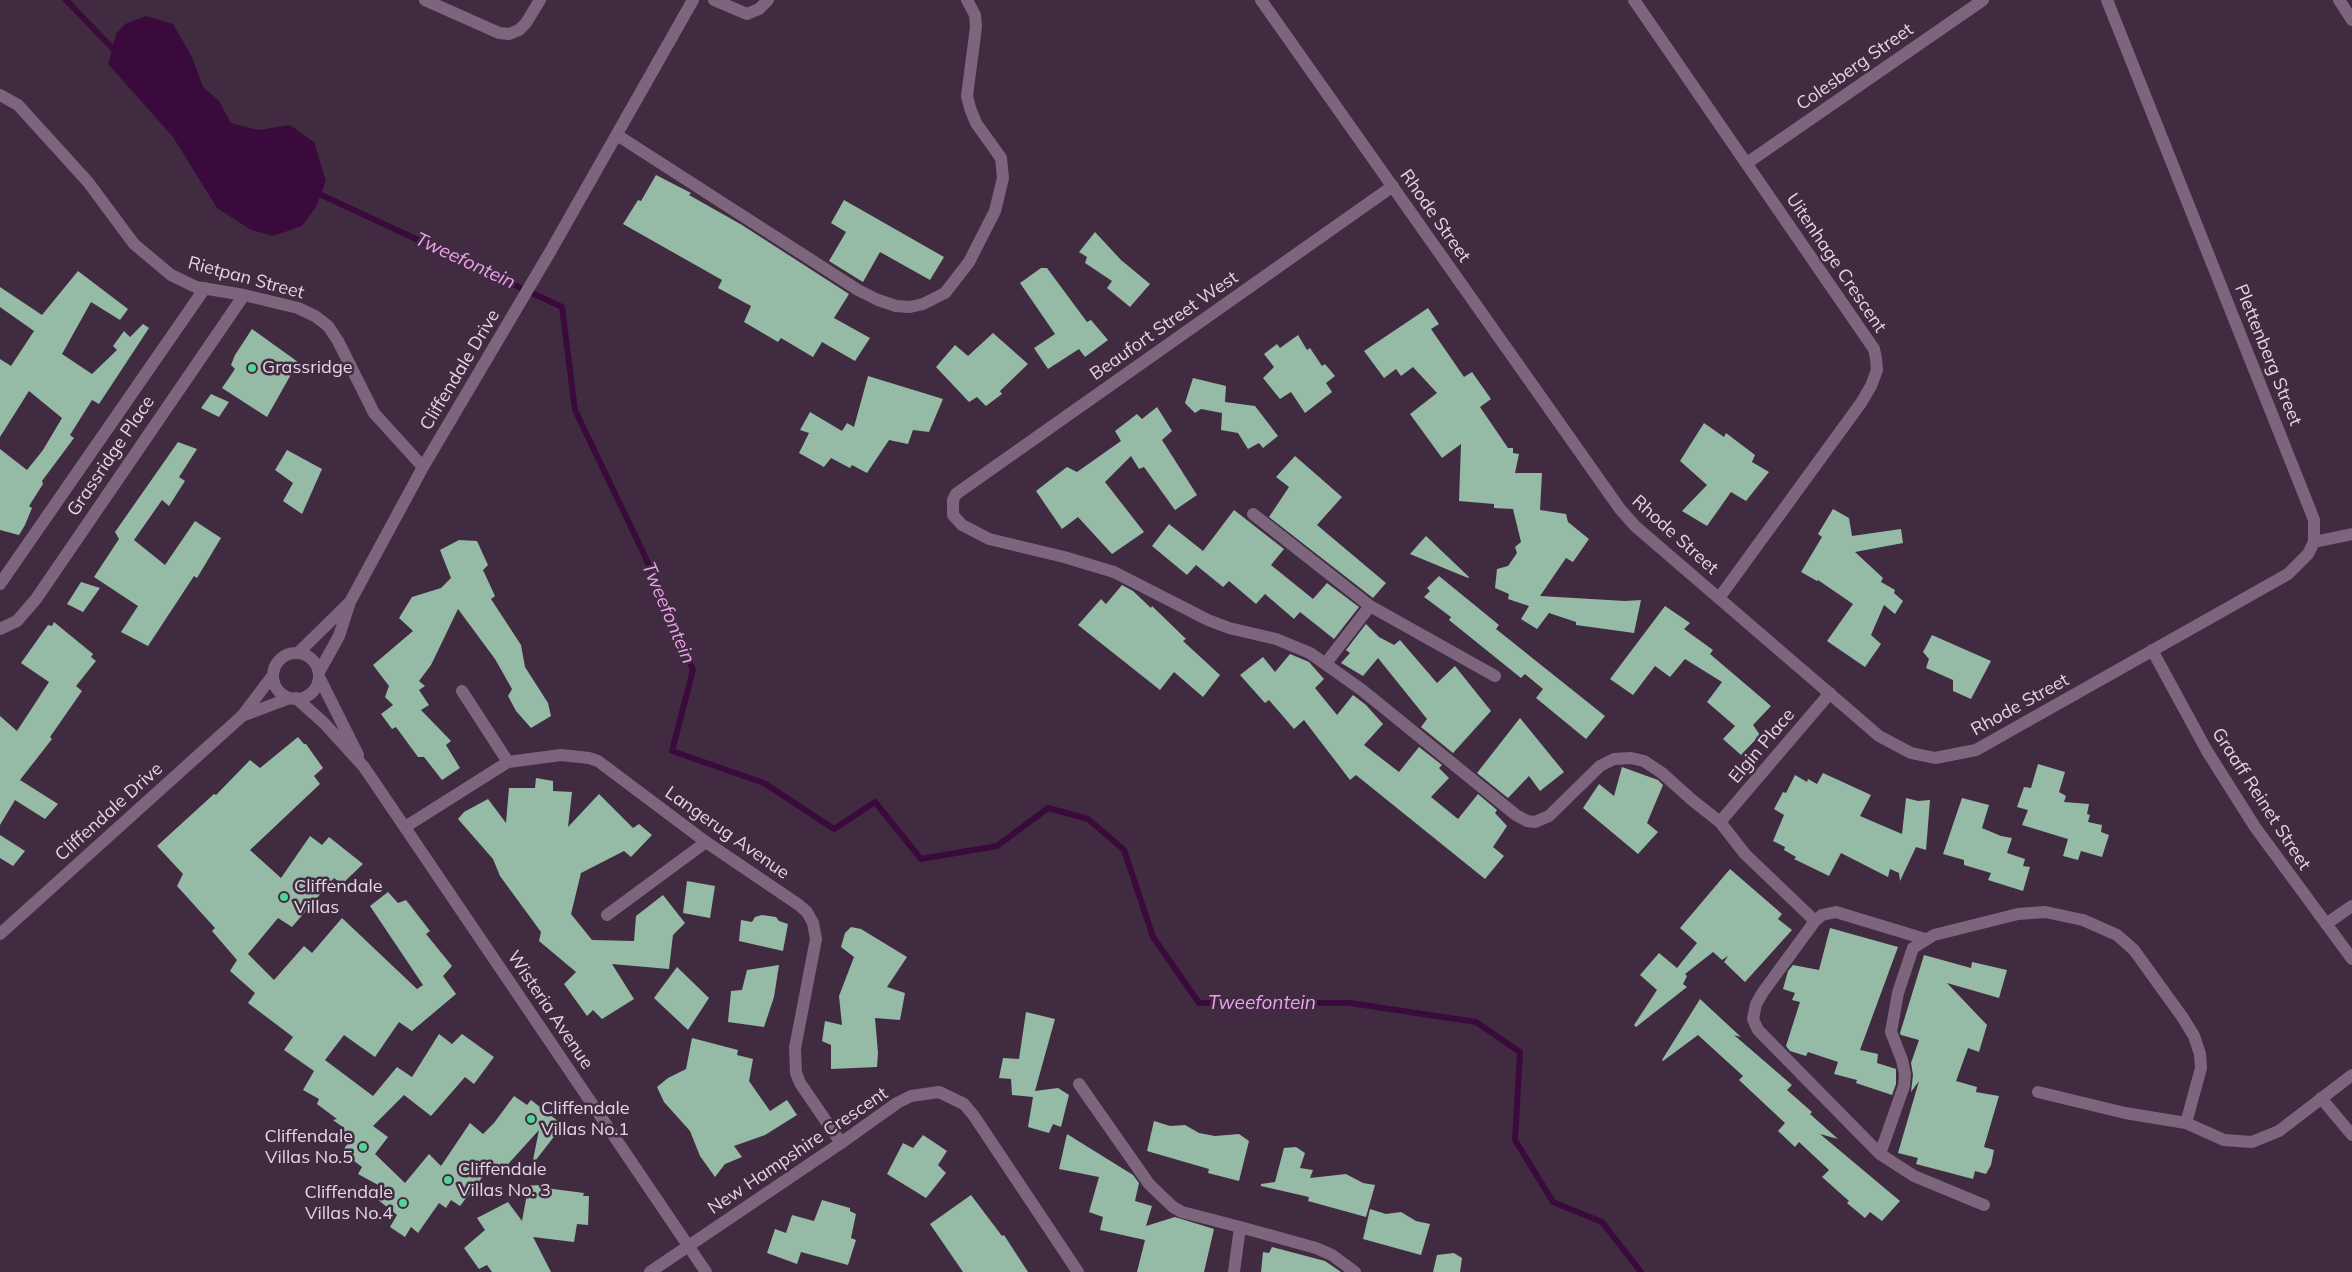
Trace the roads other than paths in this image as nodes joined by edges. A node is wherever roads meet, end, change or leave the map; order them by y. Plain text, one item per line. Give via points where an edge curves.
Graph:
1 (425, 0) edge
2 (540, 0) edge
3 (693, 0) edge
4 (714, 0) edge
5 (768, 0) edge
6 (967, 0) edge
7 (1260, 0) edge
8 (1634, 0) edge
9 (1983, 0) edge
10 (2107, 0) edge
11 (2339, 0) edge
12 (2352, 20) edge
13 (0, 95) edge
14 (617, 135) junction
15 (1747, 163) junction
16 (1393, 186) junction
17 (205, 288) junction
18 (244, 295) junction
19 (423, 467) junction
20 (1254, 514) dead end
21 (2352, 534) edge
22 (2314, 542) junction
23 (0, 584) edge
24 (1719, 598) junction
25 (350, 602) junction
26 (1370, 606) junction
27 (0, 629) edge
28 (2152, 650) junction
29 (298, 653) junction
30 (1326, 663) junction
31 (319, 674) junction
32 (273, 676) junction
33 (1495, 676) dead end
34 (462, 690) dead end
35 (1830, 693) junction
36 (293, 698) junction
37 (242, 716) junction
38 (508, 762) junction
39 (364, 767) junction
40 (1720, 822) junction
41 (405, 827) junction
42 (706, 842) junction
43 (2352, 906) edge
44 (607, 914) dead end
45 (1815, 921) junction
46 (2326, 924) junction
47 (0, 934) edge
48 (1925, 939) junction
49 (2352, 959) edge
50 (2352, 1075) edge
51 (1079, 1084) dead end
52 (2038, 1092) dead end
53 (2321, 1098) junction
54 (2186, 1123) junction
55 (2352, 1135) edge
56 (841, 1143) junction
57 (1880, 1154) junction
58 (1984, 1205) dead end
59 (1240, 1227) junction
60 (688, 1246) junction
61 (650, 1272) edge
62 (706, 1272) edge
63 (1078, 1272) edge
64 (1234, 1272) edge
65 (1355, 1272) edge

1 - 2 street via 499,33 509,34 526,23
3 - 14 street, Cliffendale Drive
4 - 5 street via 747,14
6 - 14 street via 975,15 976,27 967,96 976,122 1001,158 1004,178 994,211 969,262 945,293 924,304 896,306 858,290
7 - 16 street, Rhode Street
8 - 15 street, Uitenhage Crescent
9 - 15 street, Colesberg Street
10 - 22 street, Plettenberg Street via 2306,497 2314,520
11 - 12 street
13 - 17 street, Rietpan Street via 18,105 66,157 134,244 171,275
14 - 19 street, Cliffendale Drive
15 - 24 street, Uitenhage Crescent via 1874,349 1877,370 1861,403
16 - 24 street, Rhode Street via 1620,509 1635,526
16 - 30 street, Beaufort Street West via 956,494 953,500 953,515 962,525 989,539 1114,572 1195,614 1229,628 1295,645
17 - 18 street, Rietpan Street
17 - 23 street, Grassridge Place
18 - 19 street, Rietpan Street via 298,308 328,326 374,413
18 - 27 street, Grassridge Place via 36,599 17,621
19 - 25 street, Cliffendale Drive
20 - 26 street
21 - 22 street
22 - 28 street via 2308,554 2288,574
24 - 35 street, Rhode Street
25 - 29 street, Cliffendale Drive
25 - 31 street, Cliffendale Drive via 339,636
26 - 30 street
26 - 33 street
28 - 35 street, Rhode Street via 1976,750 1951,756 1923,756 1892,744
28 - 46 street, Graaff Reinet Street via 2230,788
29 - 31 street via 311,659
29 - 32 street via 278,662
30 - 40 street via 1527,822 1550,816 1600,766 1614,759 1631,758 1644,761 1662,772
31 - 36 street via 312,692
31 - 39 street, Wisteria Avenue
32 - 36 street via 278,690
32 - 37 street, Cliffendale Drive
34 - 38 street
35 - 40 street, Elgin Place
36 - 37 street, Cliffendale Drive
36 - 39 street, Wisteria Avenue via 324,723
37 - 47 street, Cliffendale Drive
38 - 41 street, Langerug Avenue
38 - 42 street, Langerug Avenue via 561,755 598,761
39 - 41 street, Wisteria Avenue
40 - 45 street via 1745,854
41 - 60 street, Wisteria Avenue
42 - 44 street
42 - 56 street, Langerug Avenue via 798,904 813,923 815,947 795,1048 796,1073
43 - 46 street
45 - 48 street via 1822,915 1836,912
45 - 57 street via 1756,1004 1753,1019 1755,1025
46 - 49 street, Graaff Reinet Street
48 - 54 street via 1973,924 2045,912 2084,920 2117,935 2134,950 2194,1036 2201,1068
48 - 57 street via 1913,948 1908,958 1893,1014 1891,1032 1902,1060 1904,1086
50 - 53 street
51 - 59 street via 1149,1184 1173,1207
52 - 54 street via 2125,1113
53 - 54 street via 2279,1131 2252,1142 2224,1140
53 - 55 street
56 - 60 street, New Hampshire Crescent
56 - 63 street, New Hampshire Crescent via 911,1096 938,1092 952,1097 964,1104 974,1116
57 - 58 street via 1935,1187
59 - 64 street
59 - 65 street via 1316,1248
60 - 61 street, New Hampshire Crescent
60 - 62 street, Wisteria Avenue

